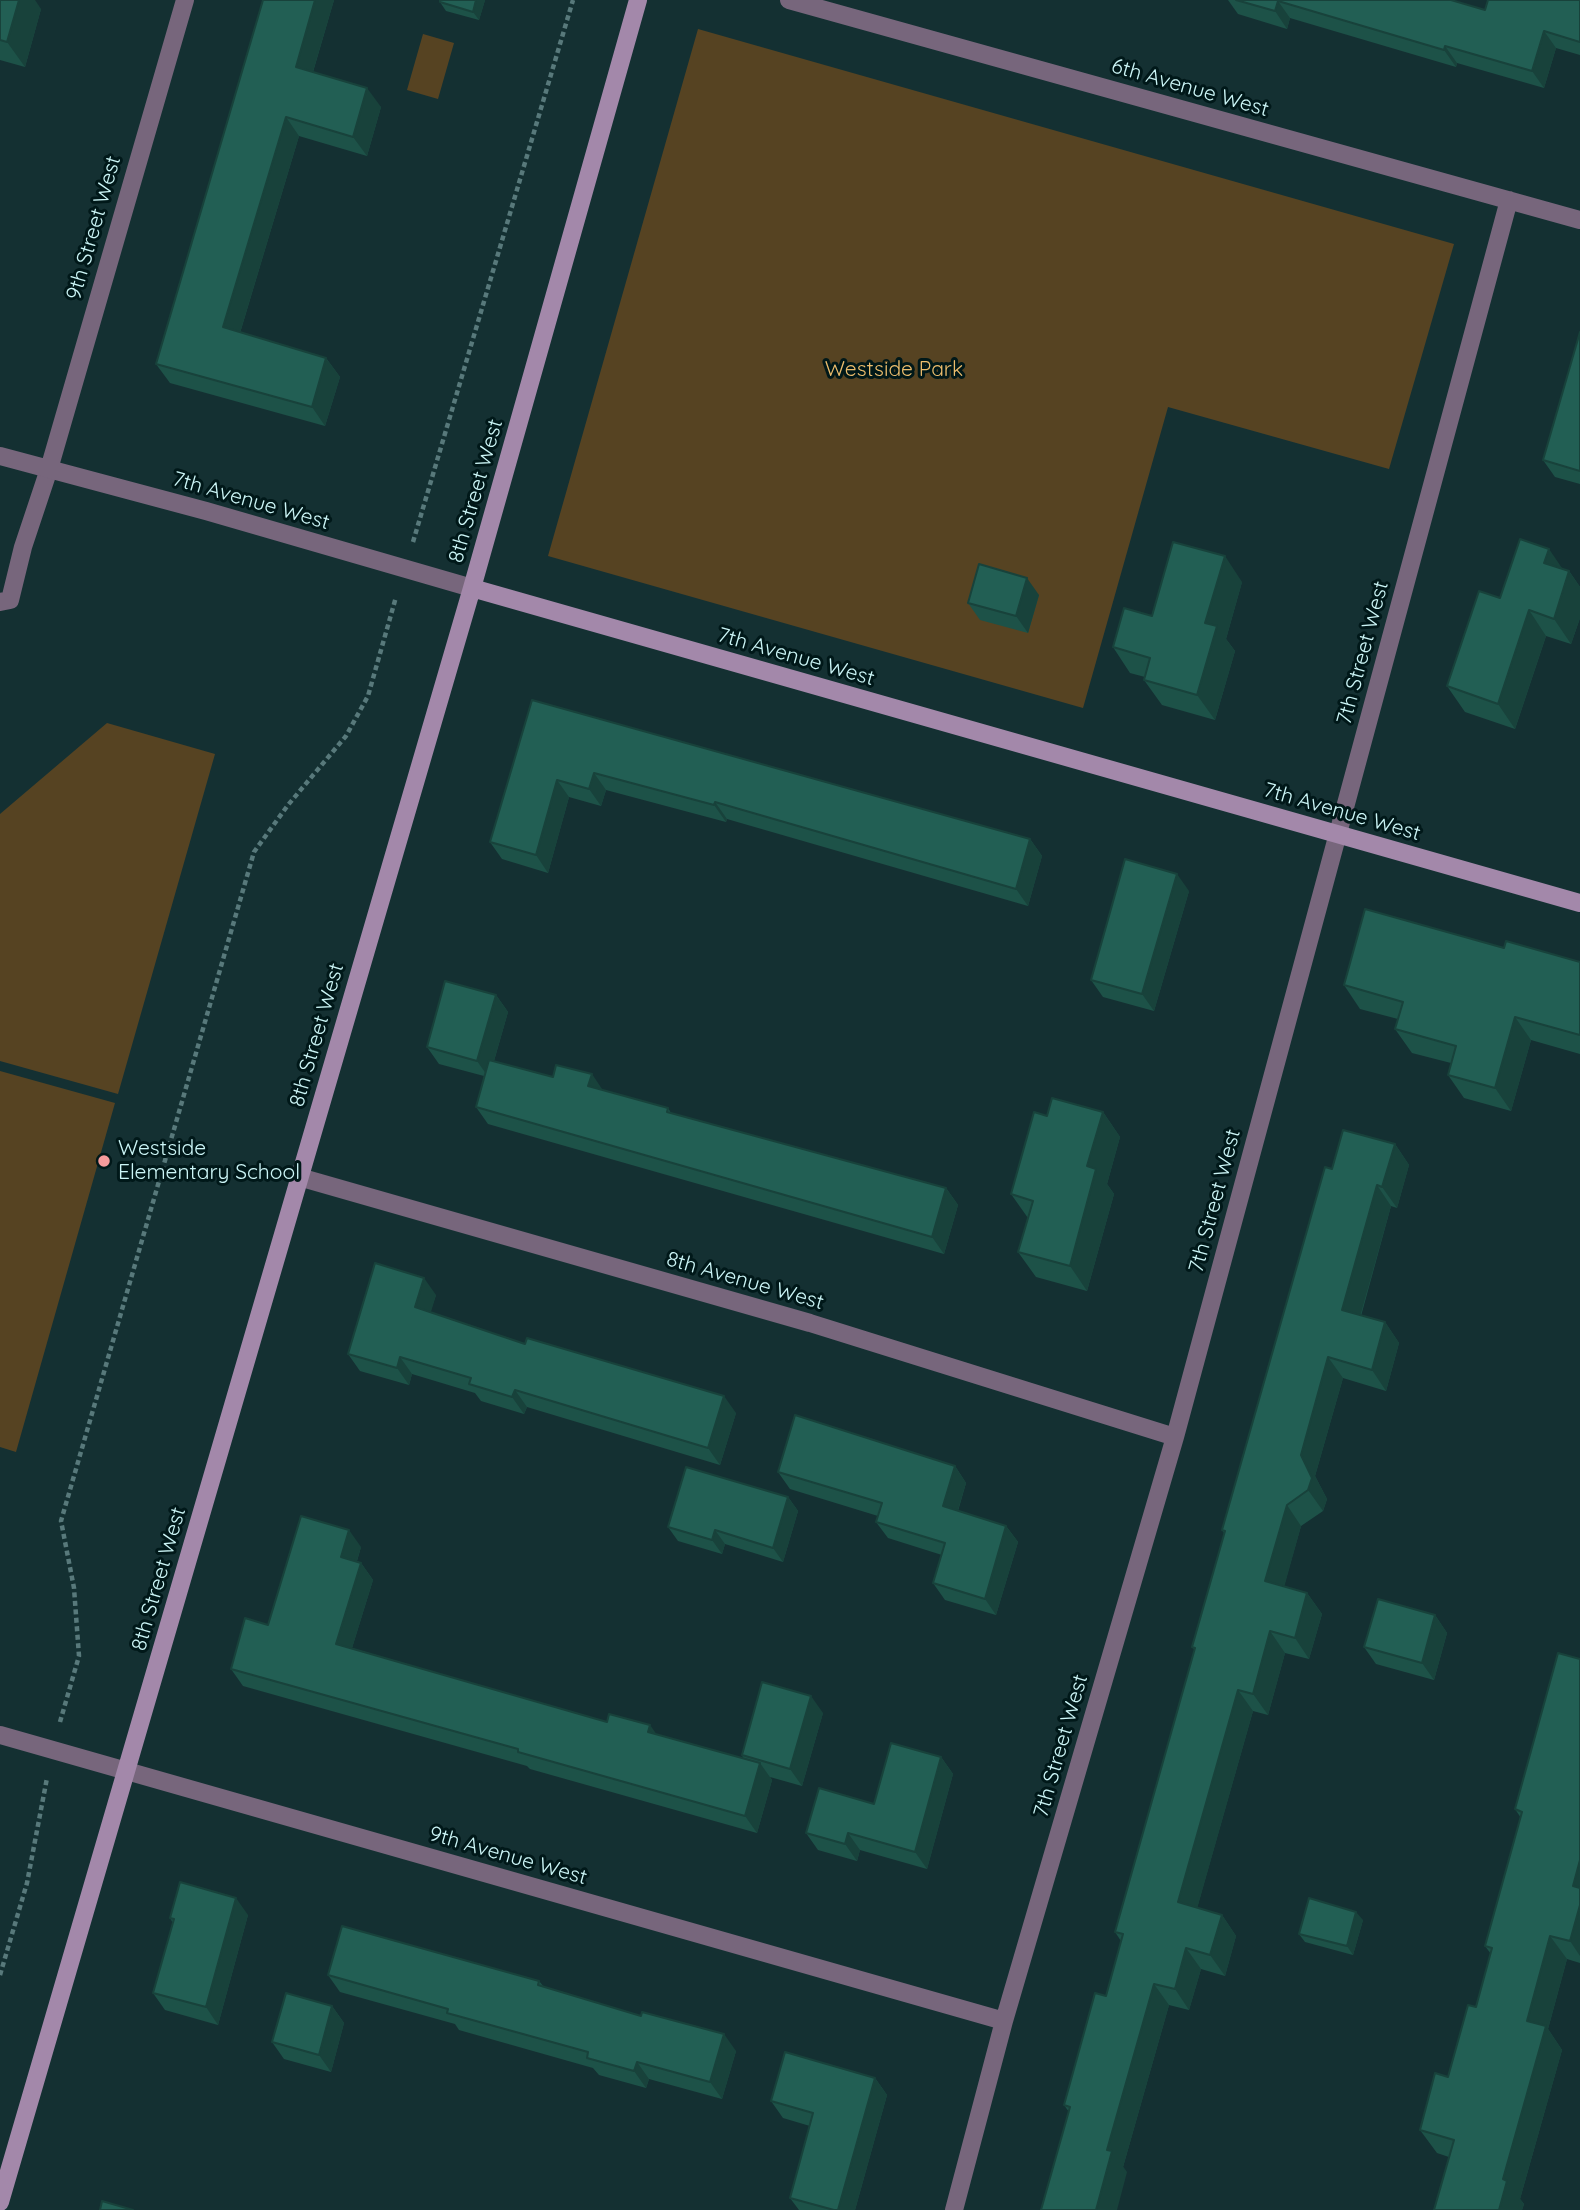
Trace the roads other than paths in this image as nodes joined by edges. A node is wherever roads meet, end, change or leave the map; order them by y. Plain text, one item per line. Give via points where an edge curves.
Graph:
1 (185, 0) edge
2 (638, 0) edge
3 (789, 0) edge
4 (1509, 200) junction
5 (1580, 220) edge
6 (0, 456) edge
7 (49, 469) junction
8 (472, 588) junction
9 (5, 601) edge
10 (0, 621) edge
11 (1338, 835) junction
12 (1580, 903) edge
13 (299, 1177) junction
14 (1175, 1437) junction
15 (0, 1735) edge
16 (127, 1771) junction
17 (1004, 2021) junction
18 (0, 2202) edge
19 (954, 2210) edge

1 - 7 street, 9th Street West
2 - 8 street, 8th Street West
3 - 4 street, 6th Avenue West
4 - 5 street, 6th Avenue West
4 - 11 street, 7th Street West
6 - 7 street, 7th Avenue West
7 - 8 street, 7th Avenue West
7 - 9 street, 9th Street West
8 - 11 street, 7th Avenue West
8 - 13 street, 8th Street West
9 - 10 street, 9th Street West
11 - 12 street, 7th Avenue West
11 - 14 street, 7th Street West
13 - 14 street, 8th Avenue West via 810,1323
13 - 16 street, 8th Street West
14 - 17 street, 7th Street West
15 - 16 street, 9th Avenue West
16 - 17 street, 9th Avenue West
16 - 18 street, 8th Street West
17 - 19 street, 7th Street West

